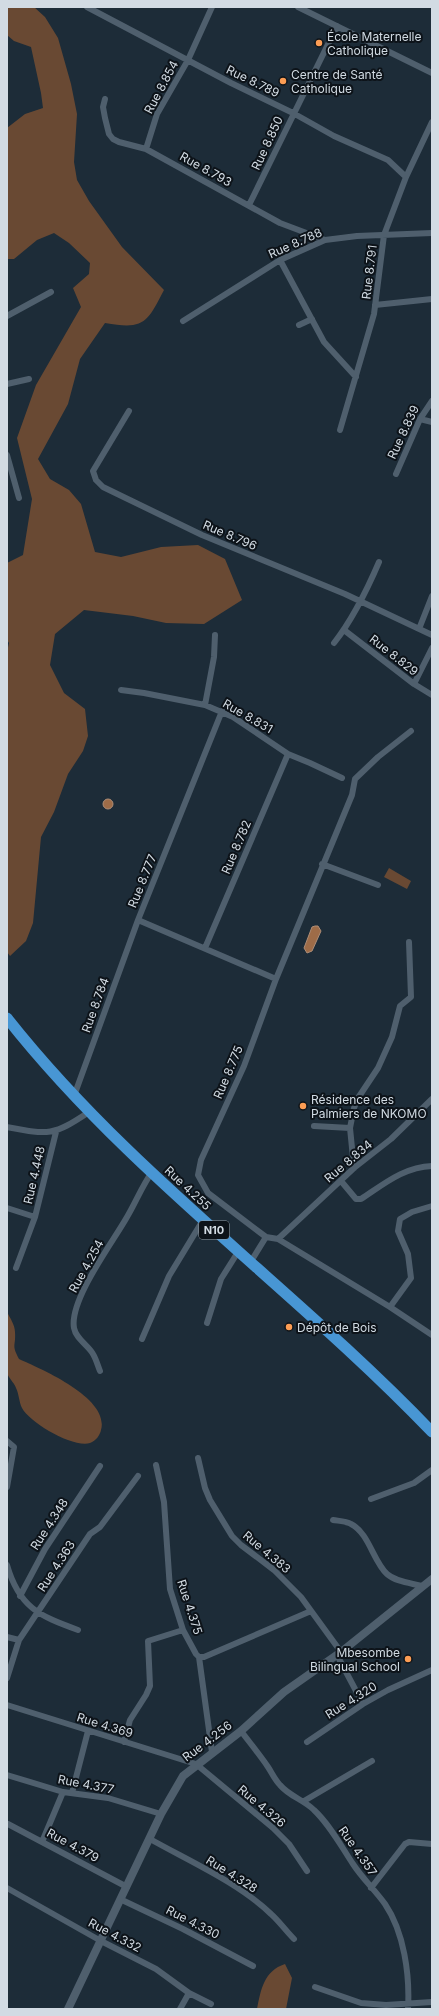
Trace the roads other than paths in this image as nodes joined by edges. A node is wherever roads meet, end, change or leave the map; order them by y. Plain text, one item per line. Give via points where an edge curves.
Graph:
1 (87, 7) edge
2 (212, 7) edge
3 (298, 7) edge
4 (312, 7) edge
5 (314, 15) junction
6 (337, 26) junction
7 (188, 60) junction
8 (432, 73) edge
9 (105, 99) dead end
10 (293, 112) junction
11 (432, 122) edge
12 (146, 149) junction
13 (406, 177) junction
14 (249, 205) junction
15 (432, 233) edge
16 (384, 236) junction
17 (325, 240) junction
18 (280, 260) junction
19 (51, 292) dead end
20 (432, 299) edge
21 (375, 305) junction
22 (7, 316) edge
23 (312, 319) junction
24 (183, 321) dead end
25 (299, 325) dead end
26 (356, 377) junction
27 (29, 379) dead end
28 (7, 384) edge
29 (432, 401) edge
30 (129, 411) dead end
31 (420, 419) junction
32 (432, 422) edge
33 (340, 430) dead end
34 (7, 455) edge
35 (396, 474) dead end
36 (20, 498) dead end
37 (379, 562) dead end
38 (432, 596) edge
39 (360, 601) junction
40 (419, 629) junction
41 (344, 630) junction
42 (215, 635) dead end
43 (432, 635) edge
44 (334, 642) dead end
45 (432, 648) edge
46 (414, 684) junction
47 (121, 690) dead end
48 (432, 695) edge
49 (205, 705) junction
50 (222, 711) junction
51 (411, 731) dead end
52 (288, 754) junction
53 (342, 778) dead end
54 (322, 864) junction
55 (378, 885) dead end
56 (138, 920) junction
57 (409, 942) dead end
58 (205, 948) junction
59 (276, 979) junction
60 (7, 1018) edge
61 (74, 1096) junction
62 (432, 1099) edge
63 (89, 1112) junction
64 (314, 1126) dead end
65 (7, 1127) edge
66 (350, 1128) junction
67 (56, 1132) junction
68 (432, 1166) edge
69 (354, 1168) junction
70 (152, 1172) junction
71 (341, 1181) junction
72 (432, 1206) edge
73 (7, 1208) edge
74 (35, 1217) junction
75 (203, 1220) junction
76 (266, 1237) junction
77 (278, 1239) junction
78 (238, 1252) junction
79 (250, 1263) junction
80 (16, 1268) dead end
81 (390, 1307) junction
82 (207, 1323) dead end
83 (432, 1335) edge
84 (142, 1339) dead end
85 (100, 1371) dead end
86 (432, 1432) edge
87 (7, 1441) edge
88 (198, 1458) dead end
89 (156, 1465) dead end
90 (100, 1466) dead end
91 (432, 1470) edge
92 (138, 1476) dead end
93 (7, 1487) edge
94 (371, 1499) dead end
95 (333, 1520) dead end
96 (7, 1565) edge
97 (432, 1579) edge
98 (422, 1586) junction
99 (20, 1596) junction
100 (312, 1611) junction
101 (37, 1612) junction
102 (78, 1630) dead end
103 (183, 1630) junction
104 (7, 1637) edge
105 (19, 1640) junction
106 (339, 1653) junction
107 (199, 1657) junction
108 (432, 1670) edge
109 (7, 1678) edge
110 (363, 1704) junction
111 (7, 1706) edge
112 (88, 1731) junction
113 (241, 1731) junction
114 (124, 1742) junction
115 (307, 1742) dead end
116 (212, 1752) junction
117 (372, 1761) dead end
118 (196, 1764) junction
119 (7, 1775) edge
120 (62, 1792) junction
121 (72, 1793) junction
122 (304, 1801) junction
123 (162, 1814) junction
124 (8, 1824) edge
125 (150, 1839) junction
126 (42, 1842) junction
127 (432, 1844) edge
128 (306, 1870) dead end
129 (127, 1887) junction
130 (7, 1888) edge
131 (371, 1888) junction
132 (122, 1900) junction
133 (294, 1939) dead end
134 (101, 1941) junction
135 (253, 1966) dead end
136 (315, 1987) dead end
137 (189, 1993) junction
138 (408, 2002) junction
139 (432, 2002) edge
140 (211, 2004) dead end
141 (360, 2006) edge
142 (68, 2009) edge
143 (180, 2009) edge
144 (408, 2009) edge

1 - 7 street, Rue 8.789
2 - 7 street, Rue 8.854
3 - 5 street
4 - 5 street
5 - 6 street
6 - 8 street
6 - 10 street, Rue 8.850
7 - 10 street, Rue 8.789
7 - 12 street, Rue 8.854 via 157,114
9 - 12 street, Rue 8.793 via 105,118 113,139
10 - 13 street, Rue 8.789 via 334,136 388,160
10 - 14 street, Rue 8.850
11 - 13 street, Rue 8.791
12 - 14 street, Rue 8.793
13 - 16 street, Rue 8.791
14 - 17 street, Rue 8.793 via 286,226
15 - 16 street, Rue 8.788
16 - 17 street, Rue 8.788
16 - 21 street, Rue 8.791
17 - 18 street, Rue 8.788
18 - 23 street
18 - 24 street, Rue 8.788
19 - 22 street
20 - 21 street
21 - 26 street, Rue 8.791
23 - 25 street
23 - 26 street via 324,342
26 - 33 street, Rue 8.791
27 - 28 street
29 - 31 street, Rue 8.839
30 - 39 street, Rue 8.796 via 93,471 96,480 103,487 202,535
31 - 32 street
31 - 35 street, Rue 8.839
34 - 36 street
37 - 39 street
38 - 40 street
39 - 40 street, Rue 8.796
39 - 41 street
40 - 43 street, Rue 8.796
41 - 44 street
41 - 46 street, Rue 8.829
42 - 49 street, Rue 8.831 via 214,657
45 - 46 street
46 - 48 street, Rue 8.829
47 - 49 street
49 - 50 street, Rue 8.831
50 - 52 street, Rue 8.831
50 - 56 street, Rue 8.777
51 - 54 street, Rue 8.775 via 355,779 352,795
52 - 53 street, Rue 8.831
52 - 58 street, Rue 8.782
54 - 55 street
54 - 59 street, Rue 8.775
56 - 58 street, Rue 8.777
56 - 61 street, Rue 8.784
57 - 66 street via 411,997 400,1006 392,1037 378,1068 358,1098
58 - 59 street, Rue 8.777
59 - 76 street, Rue 8.775 via 244,1066 201,1160 198,1175 208,1192
60 - 61 highway, Rue 4.255 / N10
61 - 63 highway, Rue 4.255 / N10
62 - 69 street, Rue 8.834 via 391,1139
63 - 67 street
63 - 70 highway, Rue 4.255 / N10
64 - 66 street
65 - 67 street via 44,1134
66 - 69 street
67 - 74 street, Rue 4.448
68 - 71 street via 397,1175 358,1200
69 - 71 street, Rue 8.834
70 - 75 highway, Rue 4.255 / N10
70 - 85 street, Rue 4.254 via 86,1285 76,1307 74,1330 78,1338 93,1353
71 - 77 street, Rue 8.834
72 - 81 street via 412,1212 400,1220 398,1231 408,1254 411,1278
73 - 74 street, Rue 4.448
74 - 80 street
75 - 78 highway, Rue 4.255 / N10
75 - 84 street via 169,1276
76 - 77 street, Rue 8.775
76 - 79 street
77 - 81 street, Rue 8.775
78 - 79 highway, Rue 4.255 / N10
78 - 82 street via 220,1279
79 - 86 highway, Rue 4.255 / N10 via 388,1386
81 - 83 street, Rue 8.775
87 - 93 street via 14,1447
88 - 100 street, Rue 4.383 via 210,1500 232,1536 274,1570
89 - 103 street, Rue 4.375 via 164,1502 170,1589
90 - 99 street, Rue 4.348 via 45,1549
91 - 94 street via 414,1483
92 - 101 street, Rue 4.363 via 100,1527 90,1534
95 - 98 street via 352,1524 365,1538 388,1575
96 - 99 street
97 - 98 street, Rue 4.256
98 - 106 street, Rue 4.256
99 - 101 street
100 - 106 street, Rue 4.383
100 - 107 street
101 - 102 street
101 - 105 street, Rue 4.363
103 - 107 street, Rue 4.375
103 - 114 street via 148,1641 150,1686 130,1720
104 - 105 street
105 - 109 street, Rue 4.363
106 - 110 street, Rue 4.383
106 - 113 street, Rue 4.256 via 284,1692
107 - 116 street, Rue 4.375
108 - 110 street, Rue 4.320
110 - 115 street, Rue 4.320
111 - 112 street, Rue 4.369
112 - 114 street, Rue 4.369
112 - 121 street
113 - 116 street, Rue 4.256
113 - 122 street, Rue 4.357 via 268,1766 278,1784
114 - 118 street, Rue 4.369
116 - 118 street, Rue 4.256
117 - 122 street
118 - 123 street, Rue 4.256 via 183,1776
118 - 128 street, Rue 4.326 via 273,1828 289,1844
119 - 120 street, Rue 4.377
120 - 121 street, Rue 4.377
120 - 126 street
121 - 123 street, Rue 4.377 via 108,1798
122 - 131 street, Rue 4.357 via 329,1827
123 - 125 street, Rue 4.256
124 - 126 street, Rue 4.379
125 - 129 street, Rue 4.256
125 - 133 street, Rue 4.328 via 228,1883 259,1904 272,1914
126 - 129 street, Rue 4.379
127 - 131 street via 405,1844
129 - 132 street, Rue 4.256
130 - 134 street, Rue 4.332
131 - 138 street, Rue 4.357 via 385,1904 399,1934
132 - 134 street, Rue 4.256
132 - 135 street, Rue 4.330
134 - 137 street, Rue 4.332 via 156,1969
134 - 142 street, Rue 4.256
136 - 141 street
137 - 140 street, Rue 4.332
137 - 143 street
138 - 139 street
138 - 141 street
138 - 144 street, Rue 4.357

